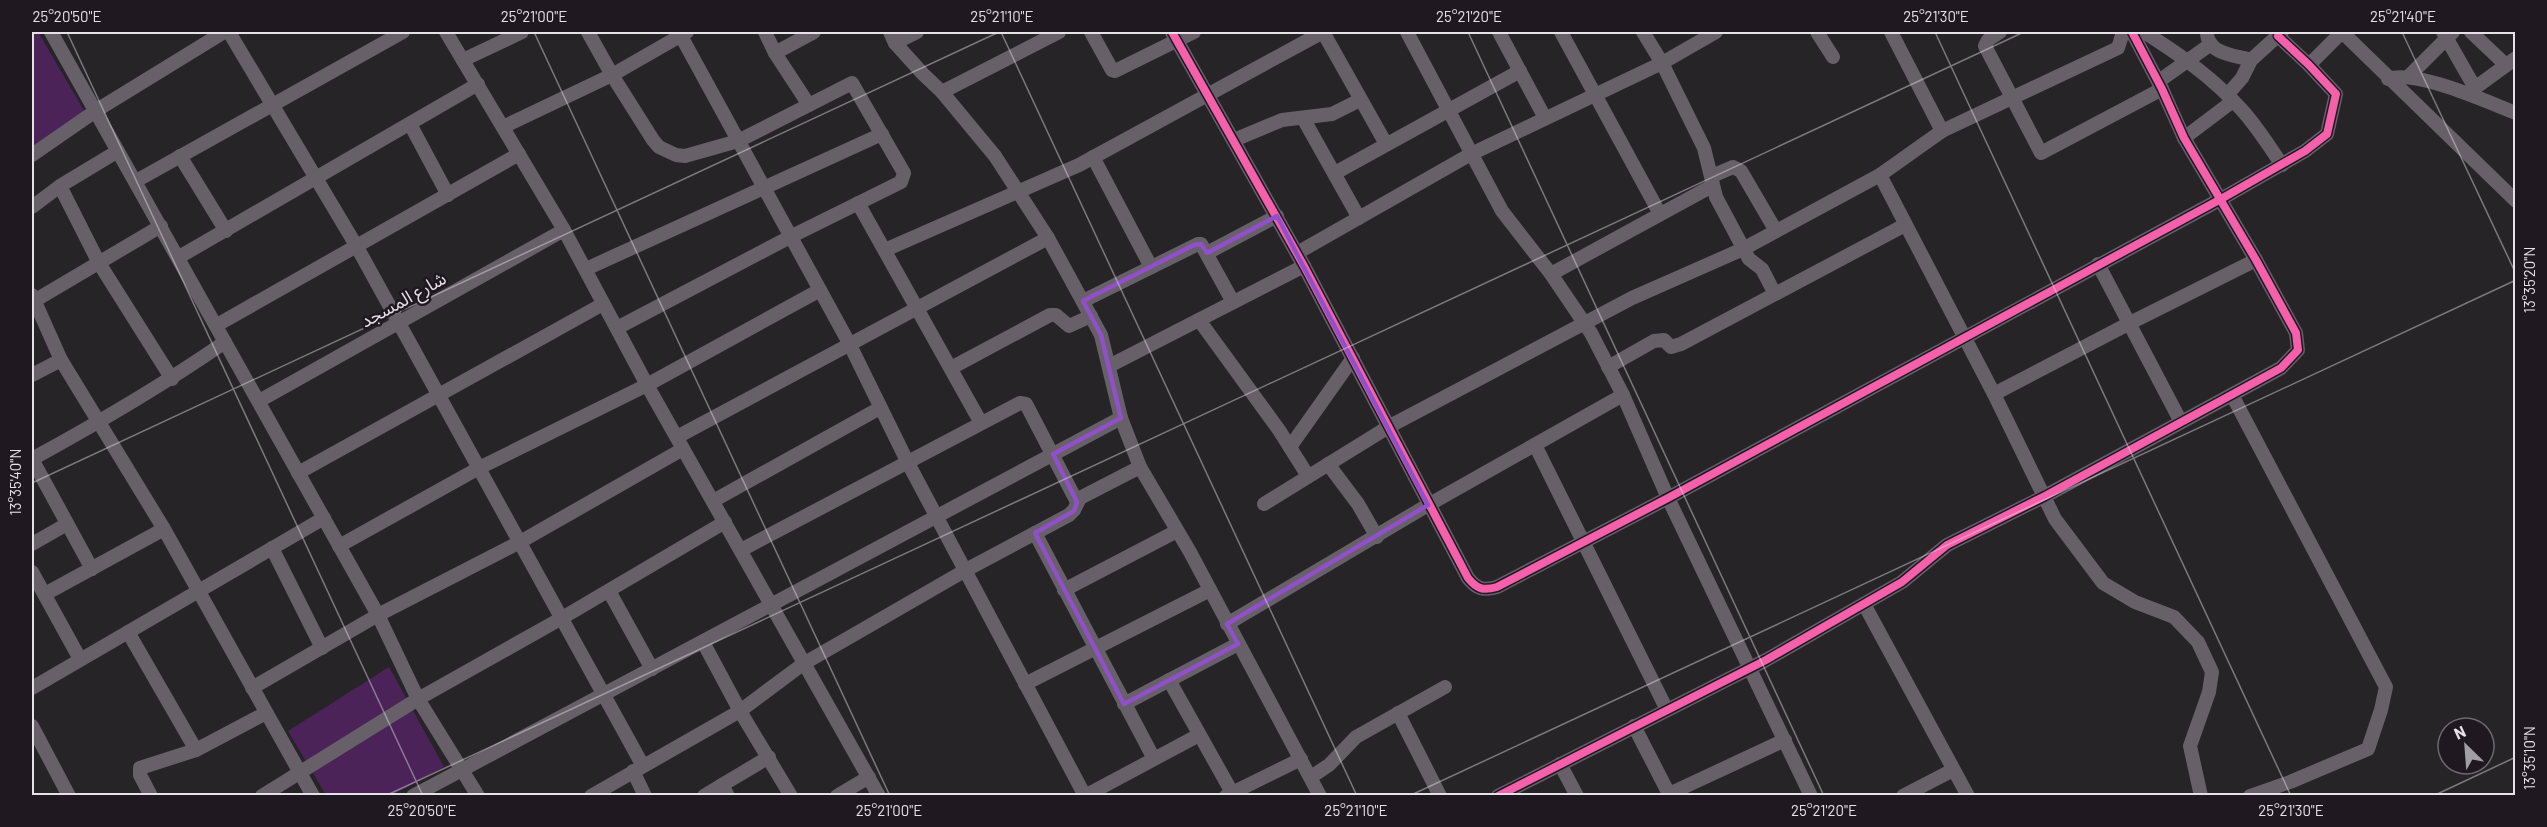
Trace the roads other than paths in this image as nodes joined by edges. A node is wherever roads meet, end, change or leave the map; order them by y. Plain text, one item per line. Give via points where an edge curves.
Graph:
1 (51, 32) edge
2 (224, 32) edge
3 (229, 32) edge
4 (403, 32) edge
5 (446, 32) edge
6 (522, 32) edge
7 (588, 32) edge
8 (765, 32) edge
9 (814, 32) edge
10 (917, 32) edge
11 (1059, 32) edge
12 (1091, 32) edge
13 (1194, 32) edge
14 (1323, 32) edge
15 (1407, 32) edge
16 (1499, 32) edge
17 (1561, 32) edge
18 (1643, 32) edge
19 (1716, 32) edge
20 (1817, 32) edge
21 (1892, 32) edge
22 (2000, 32) edge
23 (2123, 32) edge
24 (2132, 32) edge
25 (2144, 32) edge
26 (2342, 32) edge
27 (2471, 32) edge
28 (2448, 33) edge
29 (684, 34) edge
30 (1175, 36) edge
31 (2273, 36) edge
32 (892, 37) edge
33 (2209, 38) edge
34 (775, 53) junction
35 (1833, 57) dead end
36 (463, 60) junction
37 (2188, 60) junction
38 (2251, 60) junction
39 (2511, 62) edge
40 (1662, 63) junction
41 (2309, 65) junction
42 (1520, 71) junction
43 (612, 75) junction
44 (2408, 78) junction
45 (2388, 79) junction
46 (478, 84) junction
47 (2161, 85) junction
48 (2470, 91) junction
49 (942, 92) junction
50 (1208, 94) junction
51 (1596, 95) junction
52 (2011, 97) junction
53 (2230, 98) junction
54 (1360, 100) junction
55 (270, 104) junction
56 (809, 105) junction
57 (97, 110) junction
58 (1447, 110) junction
59 (2516, 113) edge
60 (1303, 118) junction
61 (1545, 118) junction
62 (410, 124) junction
63 (503, 127) junction
64 (1942, 131) junction
65 (882, 134) junction
66 (2184, 138) junction
67 (1234, 140) junction
68 (738, 141) junction
69 (1386, 144) junction
70 (118, 151) junction
71 (519, 154) junction
72 (1471, 154) junction
73 (32, 155) edge
74 (180, 156) junction
75 (1094, 157) junction
76 (2282, 165) junction
77 (1335, 173) junction
78 (1880, 175) junction
79 (317, 179) junction
80 (1712, 181) junction
81 (136, 182) junction
82 (60, 186) junction
83 (766, 189) junction
84 (1018, 190) junction
85 (448, 195) junction
86 (2221, 199) junction
87 (2516, 201) edge
88 (858, 203) junction
89 (32, 207) edge
90 (1660, 214) junction
91 (1276, 216) junction
92 (1359, 218) junction
93 (1905, 225) junction
94 (161, 226) junction
95 (564, 230) junction
96 (226, 231) junction
97 (1776, 231) junction
98 (790, 237) junction
99 (1048, 238) junction
100 (357, 247) junction
101 (1743, 249) junction
102 (885, 250) junction
103 (1207, 253) junction
104 (1297, 253) junction
105 (178, 257) junction
106 (2256, 260) junction
107 (99, 264) junction
108 (2098, 264) junction
109 (1304, 266) junction
110 (1151, 267) junction
111 (586, 269) junction
112 (1551, 274) junction
113 (820, 290) junction
114 (1775, 294) junction
115 (33, 298) edge
116 (1083, 301) junction
117 (1233, 302) junction
118 (603, 304) junction
119 (916, 308) junction
120 (1091, 316) junction
121 (1199, 320) junction
122 (398, 322) junction
123 (2130, 322) junction
124 (1585, 323) junction
125 (217, 325) junction
126 (617, 328) junction
127 (1964, 337) junction
128 (225, 342) junction
129 (849, 343) junction
130 (1353, 358) junction
131 (62, 360) junction
132 (1109, 366) junction
133 (1608, 367) junction
134 (951, 368) junction
135 (32, 375) edge
136 (172, 379) junction
137 (647, 385) junction
138 (1994, 394) junction
139 (1623, 395) junction
140 (2232, 395) junction
141 (438, 396) junction
142 (259, 401) junction
143 (880, 408) junction
144 (1121, 418) junction
145 (2181, 422) junction
146 (99, 423) junction
147 (981, 423) junction
148 (1390, 426) junction
149 (680, 443) junction
150 (1535, 444) junction
151 (1290, 447) junction
152 (1053, 454) junction
153 (32, 459) edge
154 (908, 463) junction
155 (1328, 464) junction
156 (1140, 467) junction
157 (479, 468) junction
158 (298, 473) junction
159 (1308, 476) junction
160 (2045, 496) junction
161 (1668, 498) junction
162 (713, 501) junction
163 (1077, 502) junction
164 (1264, 504) dead end
165 (1428, 504) junction
166 (936, 514) junction
167 (324, 518) junction
168 (725, 522) junction
169 (67, 524) junction
170 (164, 530) junction
171 (1177, 531) junction
172 (1035, 533) junction
173 (1377, 537) junction
174 (520, 542) junction
175 (1584, 542) junction
176 (32, 544) edge
177 (339, 546) junction
178 (272, 548) junction
179 (741, 550) junction
180 (92, 569) junction
181 (966, 570) junction
182 (32, 572) edge
183 (198, 590) junction
184 (1064, 590) junction
185 (1210, 590) junction
186 (609, 591) junction
187 (45, 594) junction
188 (770, 604) junction
189 (1864, 604) junction
190 (378, 615) junction
191 (562, 618) junction
192 (1227, 624) junction
193 (128, 632) junction
194 (703, 642) junction
195 (1238, 644) junction
196 (322, 648) junction
197 (1094, 649) junction
198 (80, 659) junction
199 (803, 664) junction
200 (1750, 668) junction
201 (652, 669) junction
202 (1169, 680) junction
203 (1025, 684) junction
204 (1445, 687) dead end
205 (32, 688) edge
206 (252, 688) junction
207 (604, 694) junction
208 (418, 699) junction
209 (1124, 704) junction
210 (1667, 710) junction
211 (740, 711) junction
212 (266, 713) junction
213 (1398, 713) junction
214 (32, 726) edge
215 (1634, 726) junction
216 (1199, 735) junction
217 (1785, 740) junction
218 (196, 750) junction
219 (769, 757) junction
220 (1154, 758) junction
221 (1301, 759) junction
222 (1560, 764) junction
223 (461, 769) junction
224 (638, 769) junction
225 (1953, 770) junction
226 (300, 773) junction
227 (869, 777) junction
228 (1311, 777) junction
229 (725, 790) edge
230 (1231, 794) edge
231 (69, 795) edge
232 (151, 795) edge
233 (261, 795) edge
234 (313, 795) edge
235 (413, 795) edge
236 (478, 795) edge
237 (591, 795) edge
238 (645, 795) edge
239 (704, 795) edge
240 (791, 795) edge
241 (837, 795) edge
242 (879, 795) edge
243 (1085, 795) edge
244 (1320, 795) edge
245 (1440, 795) edge
246 (1498, 795) edge
247 (1577, 795) edge
248 (1670, 795) edge
249 (1811, 795) edge
250 (1903, 795) edge
251 (1968, 795) edge
252 (2201, 795) edge
253 (2250, 795) edge

1 - 57 street
2 - 57 street
3 - 55 street
4 - 55 street
5 - 36 street
6 - 36 street
7 - 43 street
8 - 34 street
9 - 34 street
10 - 32 street
11 - 49 street
12 - 30 street via 1115,71
13 - 30 street
14 - 50 street
14 - 54 street
15 - 58 street
16 - 42 street
17 - 51 street
18 - 40 street
19 - 40 street
20 - 35 street
21 - 64 street
22 - 52 street via 1985,46
23 - 52 street via 2118,48
24 - 47 street
25 - 37 street
26 - 41 street
26 - 45 street
27 - 39 street
28 - 44 street
28 - 48 street
29 - 43 street
29 - 68 street
30 - 50 street
31 - 38 street
31 - 41 street
32 - 49 street
33 - 37 street
33 - 38 street via 2224,54
34 - 56 street
36 - 46 street
37 - 47 street
37 - 53 street
38 - 53 street
39 - 48 street
40 - 51 street
40 - 80 street via 1704,147
41 - 76 street via 2336,94 2326,134
42 - 58 street
42 - 61 street
43 - 63 street
43 - 68 street via 653,140 666,151 685,156
44 - 45 street
44 - 48 street
45 - 87 street
46 - 62 street
46 - 63 street
47 - 52 street via 2041,153
47 - 66 street
48 - 59 street
49 - 84 street
50 - 67 street
50 - 75 street
51 - 61 street
51 - 90 street
52 - 64 street
53 - 66 street
53 - 76 street
54 - 60 street via 1332,114
54 - 69 street
55 - 74 street
55 - 79 street
56 - 65 street via 852,83
56 - 68 street
57 - 70 street
57 - 73 street
58 - 69 street
58 - 72 street
60 - 67 street via 1274,123
60 - 77 street
61 - 72 street
62 - 79 street
62 - 85 street
63 - 71 street
64 - 78 street
65 - 83 street
65 - 88 street via 904,173 903,179
66 - 86 street
67 - 91 street
68 - 83 street
69 - 77 street
70 - 81 street
70 - 82 street
71 - 85 street
71 - 95 street
72 - 92 street
72 - 112 street via 1502,211
74 - 81 street
74 - 96 street
75 - 84 street
75 - 110 street
76 - 86 street
77 - 92 street
78 - 93 street
78 - 97 street
79 - 96 street
79 - 100 street
80 - 90 street
80 - 97 street via 1733,167 1741,171
80 - 101 street
81 - 94 street
82 - 89 street
82 - 107 street
83 - 98 street
83 - 111 street
84 - 99 street
84 - 102 street
85 - 100 street
86 - 106 street
86 - 108 street
88 - 98 street
88 - 102 street
90 - 112 street
91 - 103 street
91 - 104 street
92 - 104 street
93 - 114 street
93 - 127 street
94 - 105 street
94 - 107 street
95 - 111 street
95 - 122 street, شارع المسجد
96 - 105 street
97 - 101 street
98 - 113 street
98 - 126 street
99 - 116 street
99 - 119 street
100 - 122 street
100 - 125 street
101 - 114 street via 1762,269
101 - 124 street
102 - 119 street
103 - 110 street via 1198,244
103 - 117 street
104 - 109 street
105 - 125 street
106 - 123 street
106 - 140 street via 2296,333 2298,350 2281,368
107 - 115 street
107 - 136 street
108 - 123 street
108 - 127 street
109 - 117 street
109 - 130 street
110 - 116 street
111 - 118 street
112 - 124 street
113 - 129 street
113 - 137 street
114 - 133 street via 1681,344 1671,347 1664,340 1654,341
115 - 131 street
116 - 120 street
117 - 121 street
118 - 126 street
118 - 141 street
119 - 129 street
119 - 134 street
120 - 132 street
120 - 134 street via 1069,326 1056,315 1050,315
121 - 132 street
121 - 151 street
122 - 141 street
122 - 142 street, شارع المسجد
123 - 138 street
123 - 145 street
124 - 133 street
124 - 148 street
125 - 128 street
126 - 137 street
127 - 138 street
127 - 161 street
128 - 136 street
128 - 142 street
129 - 143 street
129 - 149 street
130 - 148 street
130 - 151 street
131 - 135 street
131 - 146 street
132 - 144 street
133 - 139 street
134 - 147 street
136 - 146 street
137 - 149 street
137 - 157 street
138 - 160 street
139 - 150 street
139 - 161 street
140 - 145 street
140 - 253 street via 2386,687 2368,749
141 - 157 street
141 - 158 street
142 - 158 street
143 - 154 street
143 - 162 street
144 - 152 street
144 - 156 street
145 - 160 street
146 - 153 street
146 - 170 street
147 - 152 street via 1020,403 1026,404
147 - 154 street
148 - 155 street
148 - 165 street
149 - 162 street
149 - 174 street
150 - 165 street
150 - 175 street
151 - 159 street
152 - 163 street
152 - 166 street
153 - 169 street
154 - 166 street
154 - 179 street
155 - 159 street
155 - 173 street
156 - 163 street
156 - 171 street
157 - 174 street
157 - 177 street
158 - 167 street
159 - 164 street
160 - 189 street via 1947,545 1902,582
160 - 252 street via 2055,519 2103,584 2134,602 2174,617 2198,642 2212,672 2190,746
161 - 175 street
161 - 200 street
162 - 168 street
163 - 172 street via 1073,512
165 - 173 street
165 - 175 street via 1468,578 1476,587 1487,590
166 - 181 street
166 - 188 street
167 - 177 street
167 - 178 street
168 - 179 street
168 - 186 street
169 - 176 street
169 - 180 street
170 - 180 street
170 - 183 street
171 - 184 street
171 - 185 street
172 - 181 street
172 - 184 street
173 - 192 street
174 - 190 street
174 - 191 street
175 - 210 street
177 - 190 street
178 - 183 street
178 - 196 street
179 - 188 street
180 - 187 street
181 - 199 street
181 - 203 street
182 - 187 street
183 - 193 street
183 - 206 street
184 - 197 street
185 - 192 street
185 - 197 street
186 - 191 street
186 - 201 street
187 - 198 street
188 - 194 street
188 - 199 street
189 - 200 street
189 - 225 street
190 - 196 street
190 - 208 street
191 - 207 street
191 - 208 street
192 - 195 street
193 - 198 street
193 - 218 street
194 - 201 street
194 - 211 street
195 - 202 street
195 - 221 street
196 - 206 street
197 - 203 street
197 - 209 street
198 - 205 street
199 - 211 street
199 - 227 street
200 - 210 street
200 - 217 street
201 - 207 street
202 - 209 street
202 - 216 street
203 - 243 street
204 - 213 street
206 - 212 street
207 - 223 street
207 - 224 street
208 - 223 street
208 - 226 street
209 - 220 street
210 - 215 street
211 - 219 street
211 - 224 street
212 - 218 street
212 - 226 street
213 - 228 street via 1356,736 1329,765
213 - 245 street
214 - 231 street
215 - 222 street
215 - 248 street
216 - 220 street
216 - 230 street
217 - 248 street
217 - 249 street
218 - 232 street via 140,768
219 - 229 street
219 - 240 street
220 - 243 street
221 - 228 street
221 - 230 street
222 - 246 street
222 - 247 street
223 - 235 street
223 - 236 street
224 - 237 street
224 - 238 street
225 - 250 street
225 - 251 street
226 - 233 street
226 - 234 street
227 - 241 street
227 - 242 street
228 - 244 street
229 - 239 street

